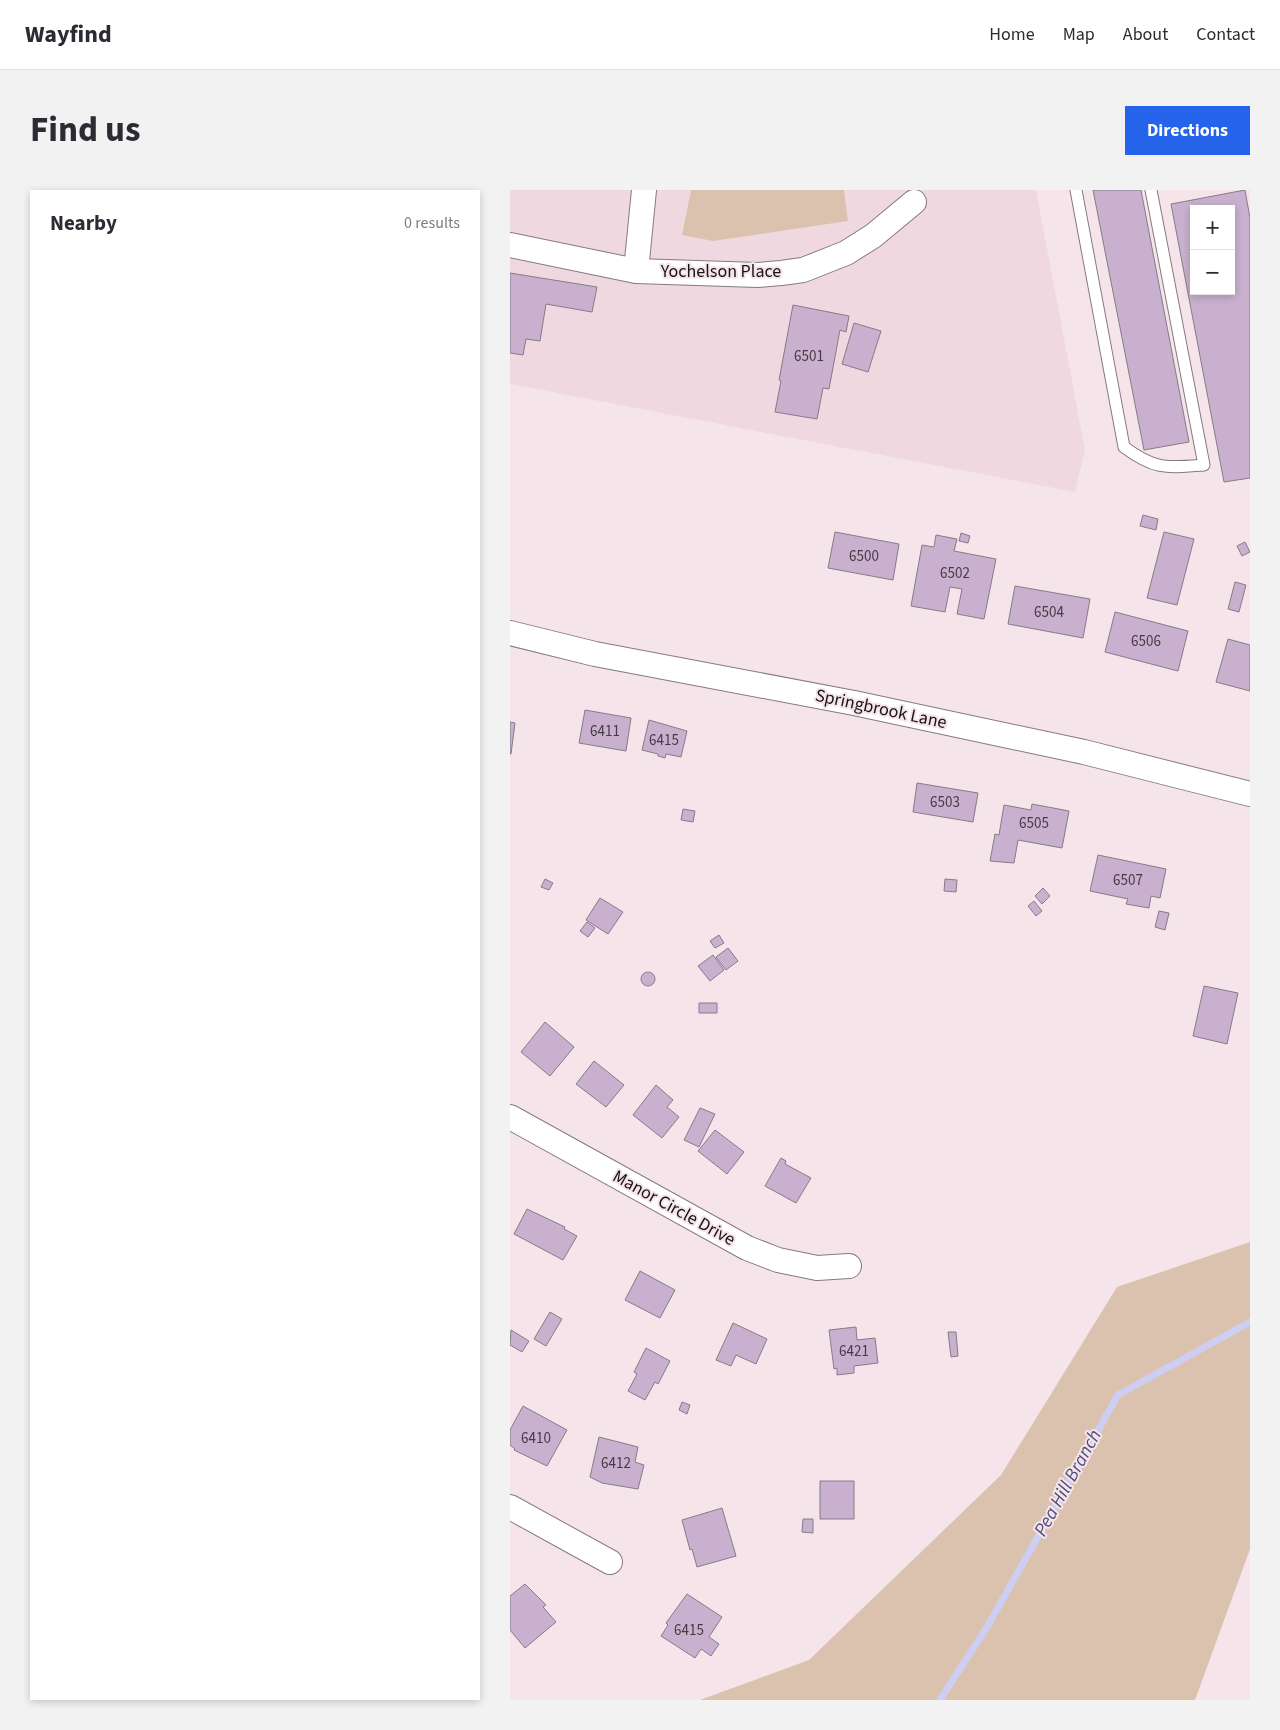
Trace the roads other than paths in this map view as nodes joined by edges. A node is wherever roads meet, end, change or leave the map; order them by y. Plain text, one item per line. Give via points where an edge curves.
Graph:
1 (644, 190) edge
2 (1076, 190) edge
3 (1151, 190) edge
4 (914, 202) dead end
5 (510, 244) edge
6 (636, 270) junction
7 (510, 633) edge
8 (1250, 794) edge
9 (510, 1117) edge
10 (848, 1266) dead end
11 (510, 1507) edge
12 (610, 1562) dead end

1 - 6 street
2 - 3 lane via 1124,446 1144,462 1171,468 1204,465
4 - 6 street, Yochelson Place via 873,236 846,253 803,270 758,275
5 - 6 street, Yochelson Place
7 - 8 street, Springbrook Lane via 595,654 835,699 1084,752
9 - 10 street, Manor Circle Drive via 747,1248 778,1260 817,1268
11 - 12 street

